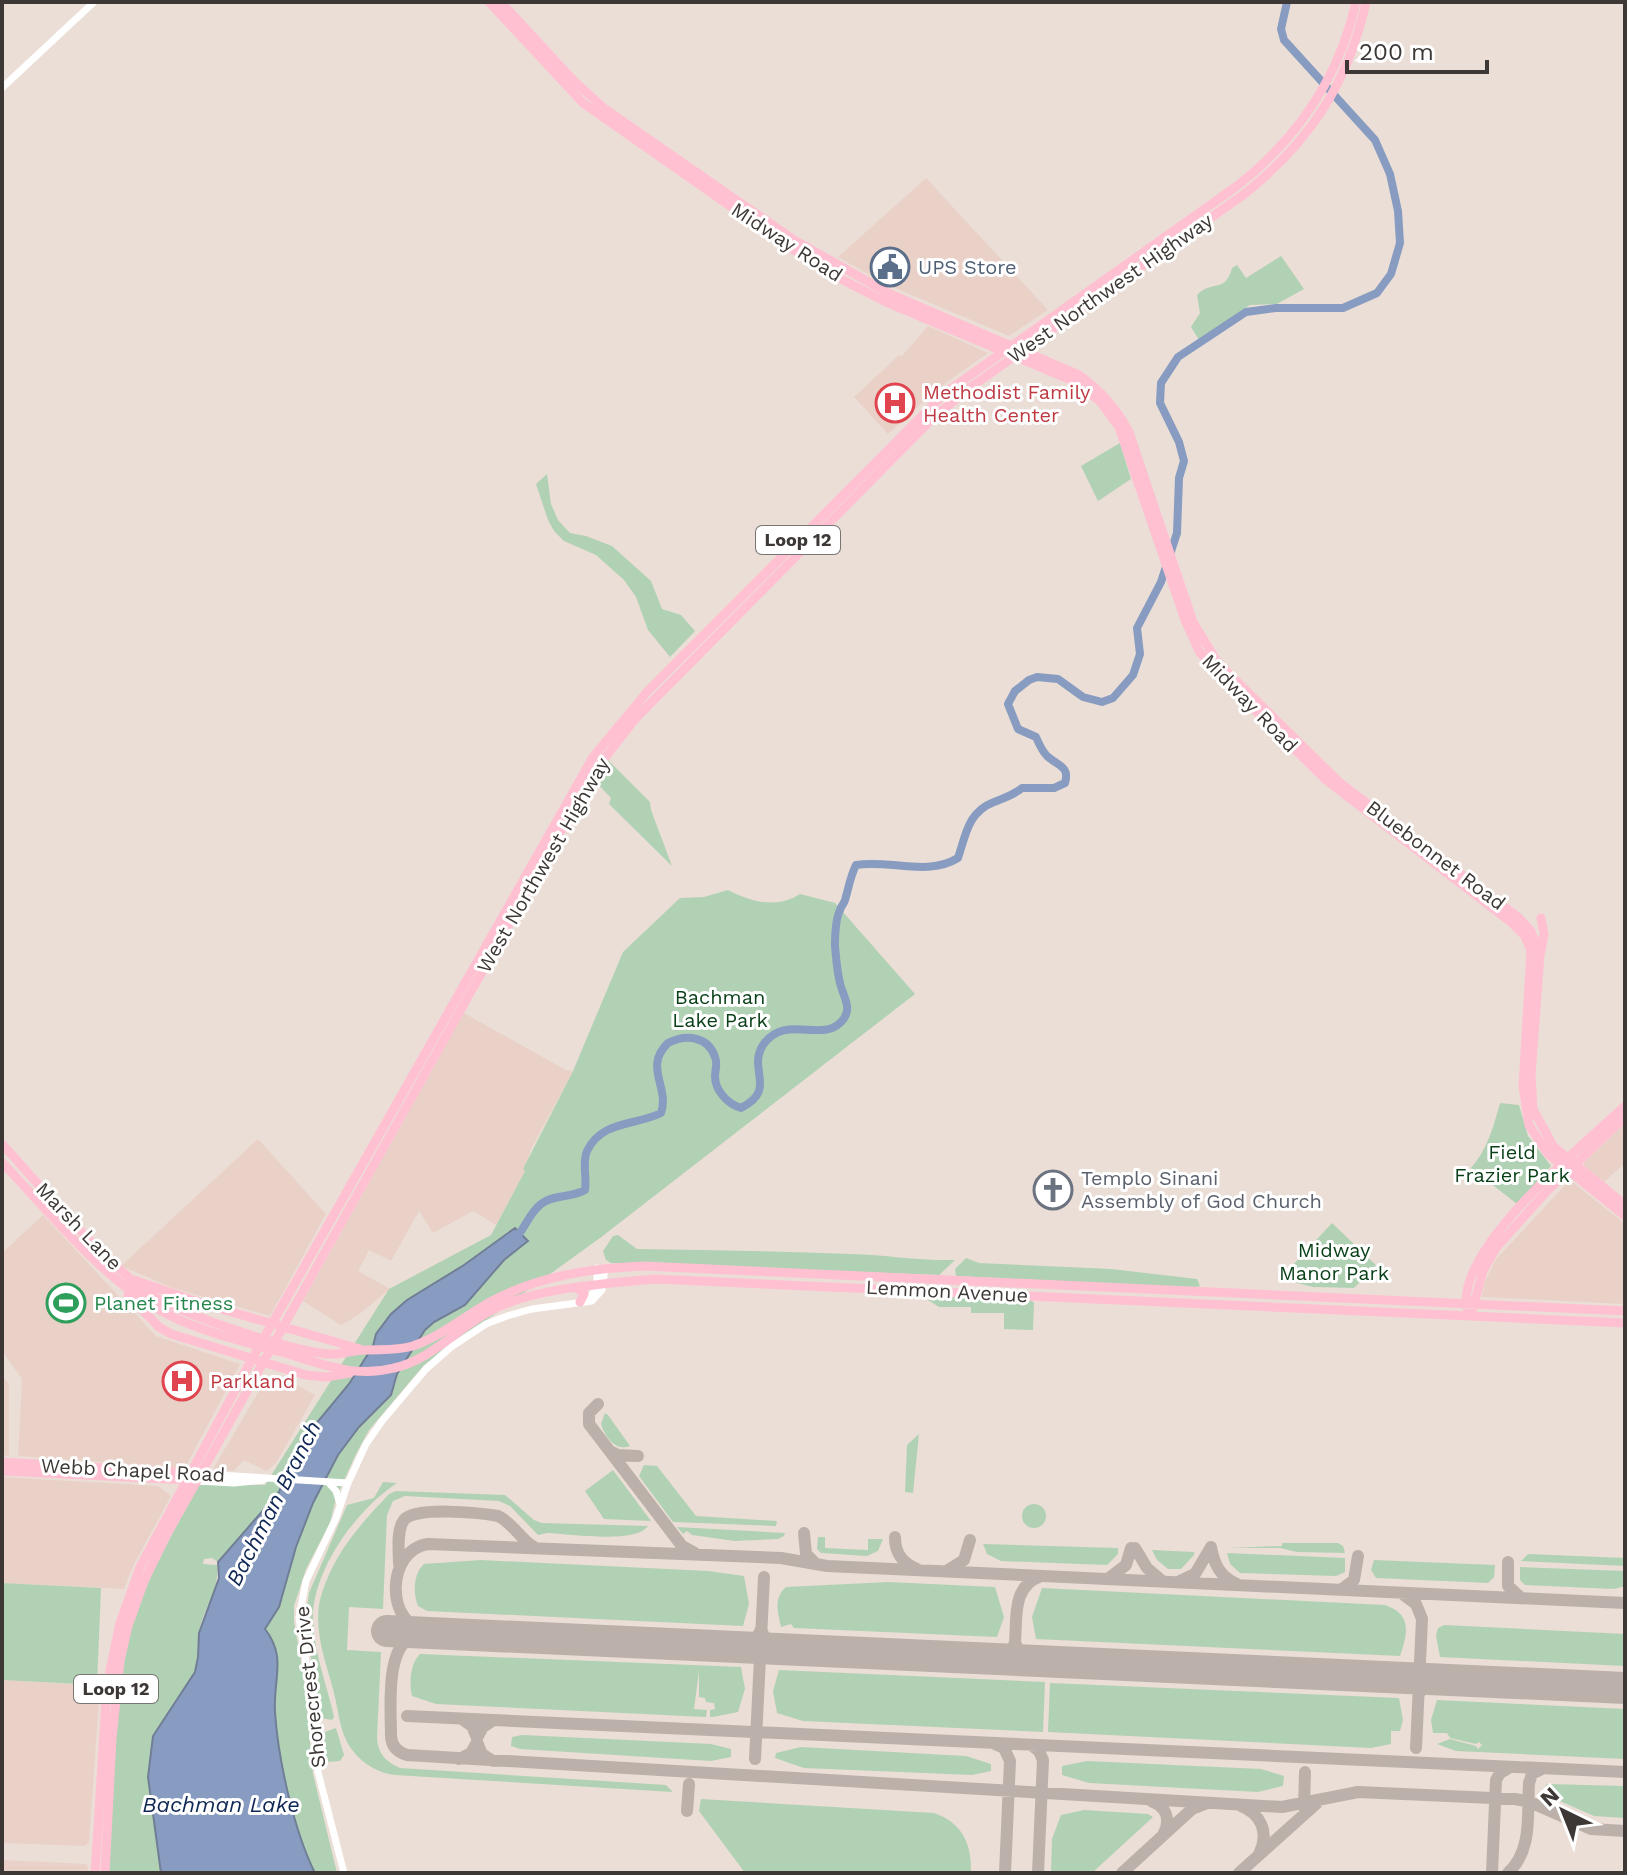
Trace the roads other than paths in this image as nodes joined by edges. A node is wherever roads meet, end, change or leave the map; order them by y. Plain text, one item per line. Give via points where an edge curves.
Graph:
1 (94, 2) edge
2 (489, 2) edge
3 (501, 2) edge
4 (1356, 2) edge
5 (1366, 2) edge
6 (1354, 29) junction
7 (2, 88) edge
8 (1192, 217) junction
9 (1199, 226) junction
10 (888, 298) junction
11 (1039, 338) junction
12 (1012, 350) junction
13 (1044, 359) junction
14 (1088, 386) junction
15 (926, 410) junction
16 (912, 439) junction
17 (892, 452) junction
18 (1160, 532) junction
19 (1337, 786) junction
20 (1541, 918) dead end
21 (1528, 934) junction
22 (1540, 955) junction
23 (459, 1002) junction
24 (441, 1023) junction
25 (436, 1054) junction
26 (1625, 1106) edge
27 (1625, 1117) edge
28 (390, 1126) junction
29 (2, 1144) edge
30 (2, 1162) edge
31 (1567, 1165) junction
32 (1625, 1213) edge
33 (91, 1248) junction
34 (601, 1268) junction
35 (846, 1274) junction
36 (133, 1280) junction
37 (120, 1284) junction
38 (600, 1285) junction
39 (846, 1286) junction
40 (577, 1288) junction
41 (580, 1302) junction
42 (1471, 1304) junction
43 (1579, 1309) junction
44 (1625, 1313) edge
45 (1470, 1315) junction
46 (248, 1316) junction
47 (1579, 1321) junction
48 (1597, 1321) junction
49 (1625, 1323) edge
50 (279, 1326) junction
51 (241, 1335) junction
52 (316, 1337) junction
53 (217, 1349) junction
54 (365, 1350) junction
55 (295, 1352) junction
56 (258, 1361) junction
57 (284, 1369) junction
58 (351, 1373) junction
59 (2, 1462) edge
60 (2, 1471) edge
61 (121, 1473) junction
62 (194, 1477) junction
63 (328, 1482) junction
64 (348, 1483) junction
65 (340, 1504) junction
66 (139, 1580) junction
67 (104, 1713) junction
68 (112, 1738) junction
69 (101, 1771) junction
70 (110, 1803) junction
71 (95, 1873) edge
72 (105, 1873) edge
73 (344, 1873) edge

1 - 7 street
2 - 10 main road, Midway Road via 583,103 609,123 787,246 837,277
3 - 10 main road, Midway Road via 605,109
4 - 6 main road, West Northwest Highway / Loop 12
5 - 6 main road, West Northwest Highway / Loop 12
6 - 8 main road, West Northwest Highway / Loop 12 via 1313,107 1290,138 1256,171
6 - 9 main road, West Northwest Highway / Loop 12 via 1337,85 1315,122 1273,171
8 - 9 main road
8 - 12 main road, West Northwest Highway / Loop 12
9 - 11 main road, West Northwest Highway / Loop 12
10 - 12 main road, Midway Road
11 - 12 main road, West Northwest Highway / Loop 12
11 - 13 main road via 1036,349
12 - 13 main road, Midway Road
12 - 14 main road, Midway Road
12 - 15 main road, West Northwest Highway / Loop 12
12 - 16 main road, West Northwest Highway / Loop 12
13 - 14 main road, Midway Road via 1079,375
14 - 18 main road, Midway Road via 1116,421
15 - 16 main road
15 - 17 main road, West Northwest Highway / Loop 12
16 - 17 main road, West Northwest Highway / Loop 12
17 - 23 main road, West Northwest Highway / Loop 12 via 631,716 585,778
18 - 19 main road, Midway Road via 1193,622 1212,655
18 - 19 main road, Midway Road via 1172,582 1205,659
19 - 21 main road, Bluebonnet Road via 1518,917
20 - 22 main road
21 - 22 main road
21 - 31 main road via 1532,957 1524,1104 1535,1136
22 - 31 main road via 1531,1101
23 - 24 main road, West Northwest Highway / Loop 12
23 - 25 main road, West Northwest Highway / Loop 12
24 - 25 main road
24 - 28 main road, West Northwest Highway / Loop 12
25 - 28 main road, West Northwest Highway / Loop 12
26 - 31 main road
27 - 31 main road
28 - 50 main road, West Northwest Highway / Loop 12
29 - 33 main road, Marsh Lane
30 - 33 main road, Marsh Lane
31 - 32 main road
31 - 42 main road via 1490,1256
33 - 36 main road, Marsh Lane
33 - 37 main road, Marsh Lane
34 - 35 main road, Lemmon Avenue
34 - 38 street
34 - 54 main road, Lemmon Avenue via 511,1292 426,1341 396,1350
35 - 39 main road
35 - 42 main road, Lemmon Avenue
36 - 46 main road
36 - 51 main road, Marsh Lane via 169,1304
37 - 51 main road, Marsh Lane via 190,1325
37 - 53 main road via 165,1331
38 - 39 main road, Lemmon Avenue via 663,1279
38 - 40 main road, Lemmon Avenue
38 - 41 street, Shorecrest Drive via 596,1298
39 - 45 main road, Lemmon Avenue
40 - 41 main road via 584,1294
40 - 58 main road, Lemmon Avenue via 503,1305 409,1364
41 - 64 street, Shorecrest Drive via 507,1316 451,1347 382,1421
42 - 43 main road, Lemmon Avenue
42 - 45 main road
43 - 44 main road, Lemmon Avenue
43 - 47 main road
44 - 48 main road via 1601,1315
45 - 47 main road, Lemmon Avenue
46 - 50 main road
46 - 53 main road via 257,1328 248,1346 241,1351
47 - 48 main road, Lemmon Avenue
48 - 49 main road, Lemmon Avenue
50 - 52 main road
50 - 56 main road, West Northwest Highway / Loop 12
51 - 55 main road, Marsh Lane
52 - 54 main road
52 - 57 main road via 288,1340 279,1356
53 - 56 main road
54 - 55 main road, Lemmon Avenue
55 - 58 main road, Lemmon Avenue
56 - 57 main road
56 - 62 main road, West Northwest Highway / Loop 12
57 - 58 main road via 326,1377
59 - 61 main road, Webb Chapel Road
60 - 61 main road, Webb Chapel Road
61 - 62 main road, Webb Chapel Road
62 - 63 street, Webb Chapel Road via 234,1483
62 - 66 main road, West Northwest Highway / Loop 12 via 152,1541
63 - 64 street, Webb Chapel Road
63 - 65 street
64 - 65 street, Shorecrest Drive
65 - 73 street, Shorecrest Drive via 306,1581 299,1618 318,1772
66 - 67 main road, West Northwest Highway / Loop 12 via 117,1635
66 - 68 main road, West Northwest Highway / Loop 12 via 120,1661
67 - 68 main road
67 - 69 main road, West Northwest Highway / Loop 12
68 - 70 main road, West Northwest Highway / Loop 12
69 - 70 main road
69 - 71 main road, West Northwest Highway / Loop 12
70 - 72 main road, West Northwest Highway / Loop 12

